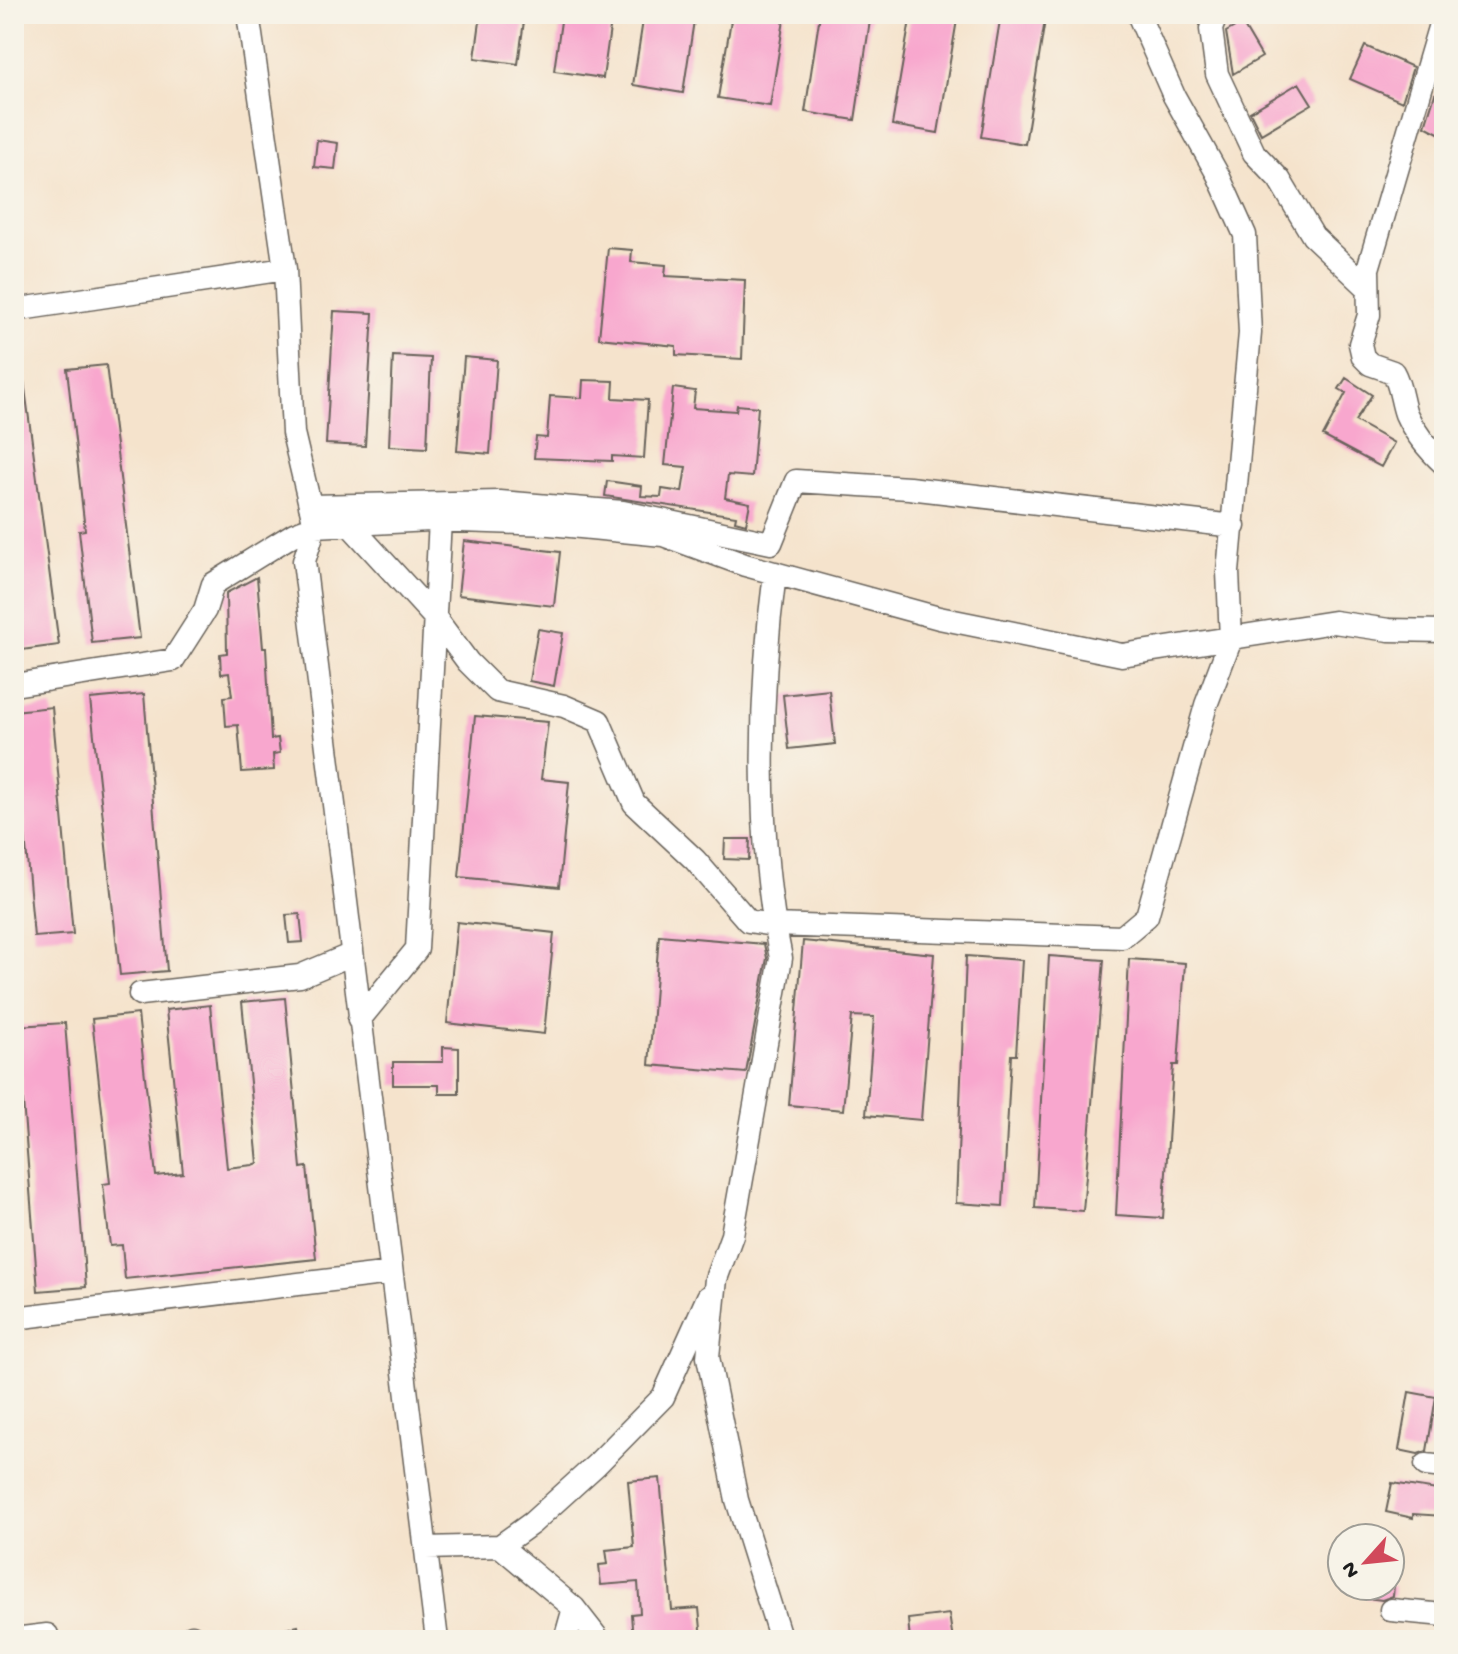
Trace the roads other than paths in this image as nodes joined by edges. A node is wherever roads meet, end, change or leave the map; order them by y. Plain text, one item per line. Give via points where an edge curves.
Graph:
1 (248, 14) edge
2 (1138, 14) edge
3 (1217, 14) edge
4 (1443, 14) edge
5 (285, 269) junction
6 (1368, 288) junction
7 (14, 310) edge
8 (1444, 464) edge
9 (313, 516) junction
10 (440, 520) junction
11 (349, 524) junction
12 (1234, 526) junction
13 (775, 573) junction
14 (437, 620) junction
15 (1444, 631) edge
16 (1231, 639) junction
17 (14, 685) edge
18 (774, 925) junction
19 (350, 955) junction
20 (140, 994) dead end
21 (359, 1020) junction
22 (391, 1273) junction
23 (716, 1279) junction
24 (14, 1318) edge
25 (500, 1546) junction
26 (426, 1548) junction
27 (574, 1608) junction
28 (1391, 1610) dead end
29 (1444, 1615) edge
30 (14, 1639) edge
31 (48, 1640) edge
32 (437, 1640) edge
33 (565, 1640) edge
34 (599, 1640) edge
35 (781, 1640) edge

1 - 5 street
2 - 12 street via 1245,235 1250,333
3 - 6 street via 1211,29 1217,74 1254,153 1279,179 1313,236
4 - 6 street via 1368,269
5 - 7 street
5 - 9 street via 293,433
6 - 8 street via 1363,357 1393,372 1423,444
9 - 11 street
9 - 12 street via 500,502 623,512 771,543 796,481 909,488
9 - 17 street via 213,584 205,610 173,660
9 - 19 street via 304,561
10 - 11 street
10 - 13 street via 663,535
10 - 14 street
11 - 14 street
12 - 16 street via 1228,572
13 - 16 street via 939,618 1122,655
13 - 18 street via 768,628 764,813
14 - 18 street via 497,691 564,706 599,721 634,803 695,860 748,921
14 - 21 street via 417,949
15 - 16 street via 1334,622
16 - 18 street via 1206,705 1147,916 1122,937
18 - 23 street via 781,958 762,1078 732,1235
19 - 20 street via 300,976
19 - 21 street
21 - 22 street
22 - 24 street
22 - 26 street
23 - 25 street via 663,1397 596,1465
23 - 35 street via 708,1357 737,1500
25 - 26 street
25 - 27 street
26 - 32 street
27 - 33 street
27 - 34 street
28 - 29 street
30 - 31 street via 47,1635

